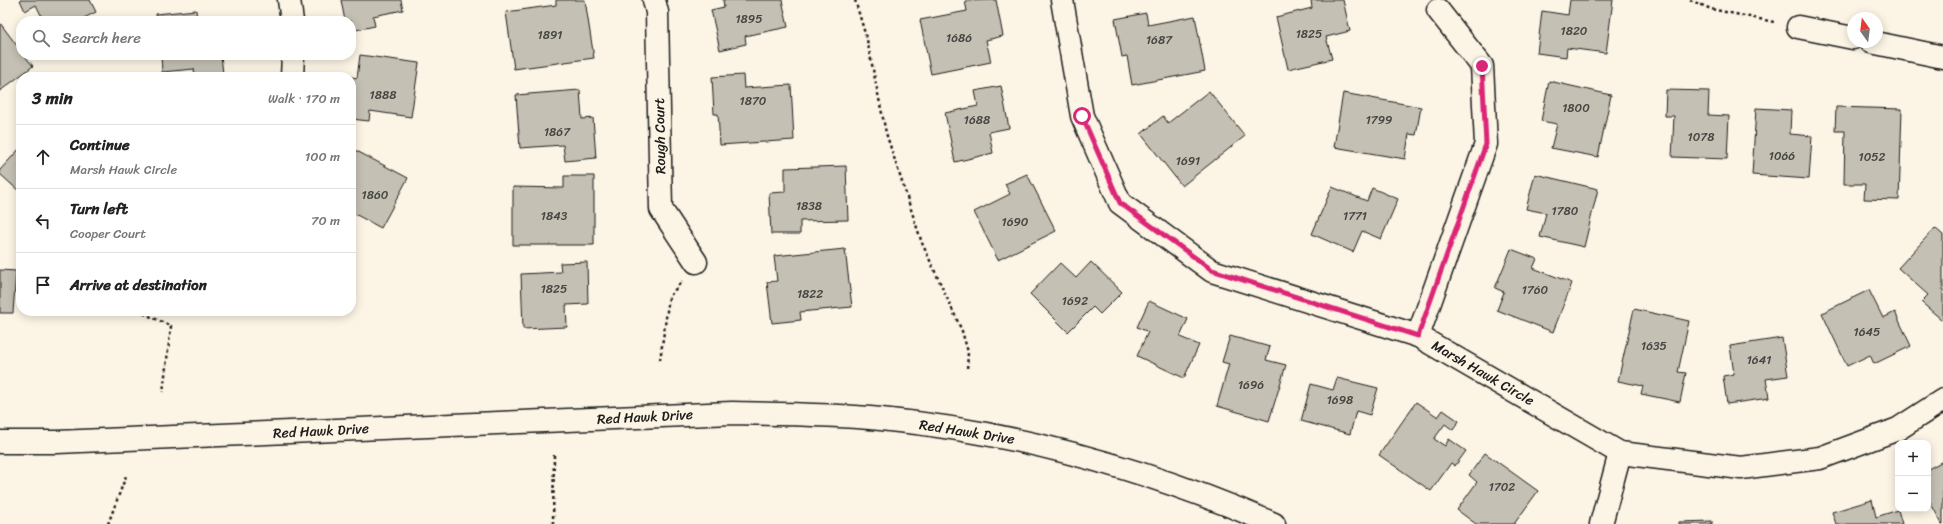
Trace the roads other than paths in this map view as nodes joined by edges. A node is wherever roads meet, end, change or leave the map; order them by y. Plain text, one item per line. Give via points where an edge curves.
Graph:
1 (289, 0) edge
2 (654, 0) edge
3 (1062, 0) edge
4 (1438, 10) dead end
5 (291, 16) edge
6 (1798, 27) road end
7 (1847, 37) edge
8 (1883, 44) edge
9 (1943, 57) edge
10 (293, 60) edge
11 (292, 72) edge
12 (696, 262) road end
13 (1418, 336) junction
14 (1943, 400) edge
15 (0, 442) edge
16 (1620, 453) junction
17 (1274, 524) edge
18 (1601, 524) edge

1 - 5 street
2 - 12 street, Rough Court via 657,12 661,209
3 - 13 street, Marsh Hawk Circle via 1082,116 1120,203 1212,270
4 - 13 street via 1482,66 1486,144
6 - 7 street
8 - 9 street
10 - 11 street
13 - 16 street, Marsh Hawk Circle
14 - 16 street, Marsh Hawk Circle via 1898,429 1820,458 1741,468
15 - 17 street, Red Hawk Drive via 57,442 732,413 804,414 881,419 1026,442 1101,462 1182,488
16 - 18 street

